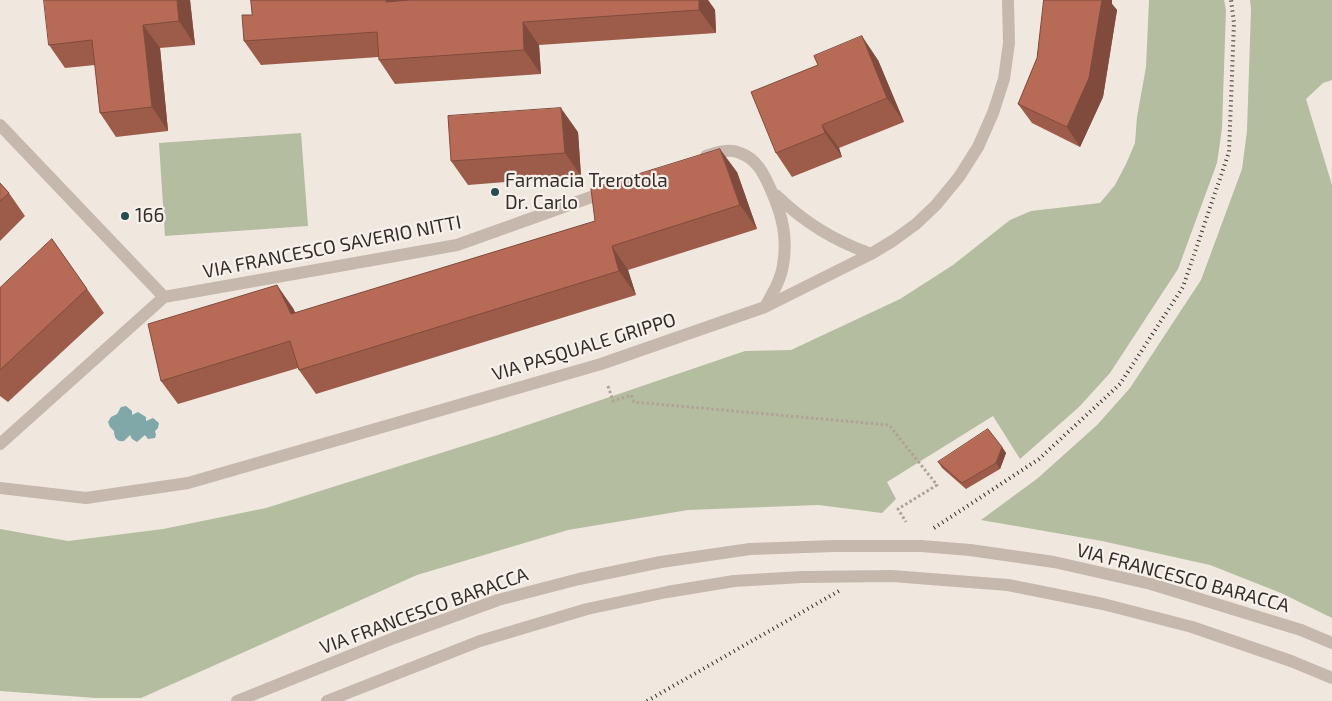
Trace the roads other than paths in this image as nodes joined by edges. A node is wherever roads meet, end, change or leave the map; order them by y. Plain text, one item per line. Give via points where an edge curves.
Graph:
1 (1008, 0) edge
2 (0, 125) edge
3 (694, 160) edge
4 (621, 186) edge
5 (772, 192) junction
6 (871, 254) junction
7 (164, 297) junction
8 (765, 307) junction
9 (0, 444) edge
10 (0, 488) edge
11 (1332, 643) edge
12 (1332, 678) edge
13 (237, 701) edge
14 (327, 701) edge

1 - 6 street, VIA PASQUALE GRIPPO via 1009,43 1004,79 978,147 936,205 916,224
2 - 7 street
3 - 5 street via 726,150 739,152 760,167
4 - 7 street, VIA FRANCESCO SAVERIO NITTI via 457,245
5 - 6 street via 815,228
5 - 8 street via 780,209 785,247 783,266
6 - 8 street, VIA PASQUALE GRIPPO
7 - 9 street
8 - 10 street, VIA PASQUALE GRIPPO via 601,364 188,483 86,498
11 - 13 street, VIA FRANCESCO BARACCA, bridge via 1301,630 1151,584 1044,560 921,546 750,549 661,562 498,600
12 - 14 street, bridge via 1192,627 1103,604 1008,585 892,576 802,577 734,582 587,609 480,641

